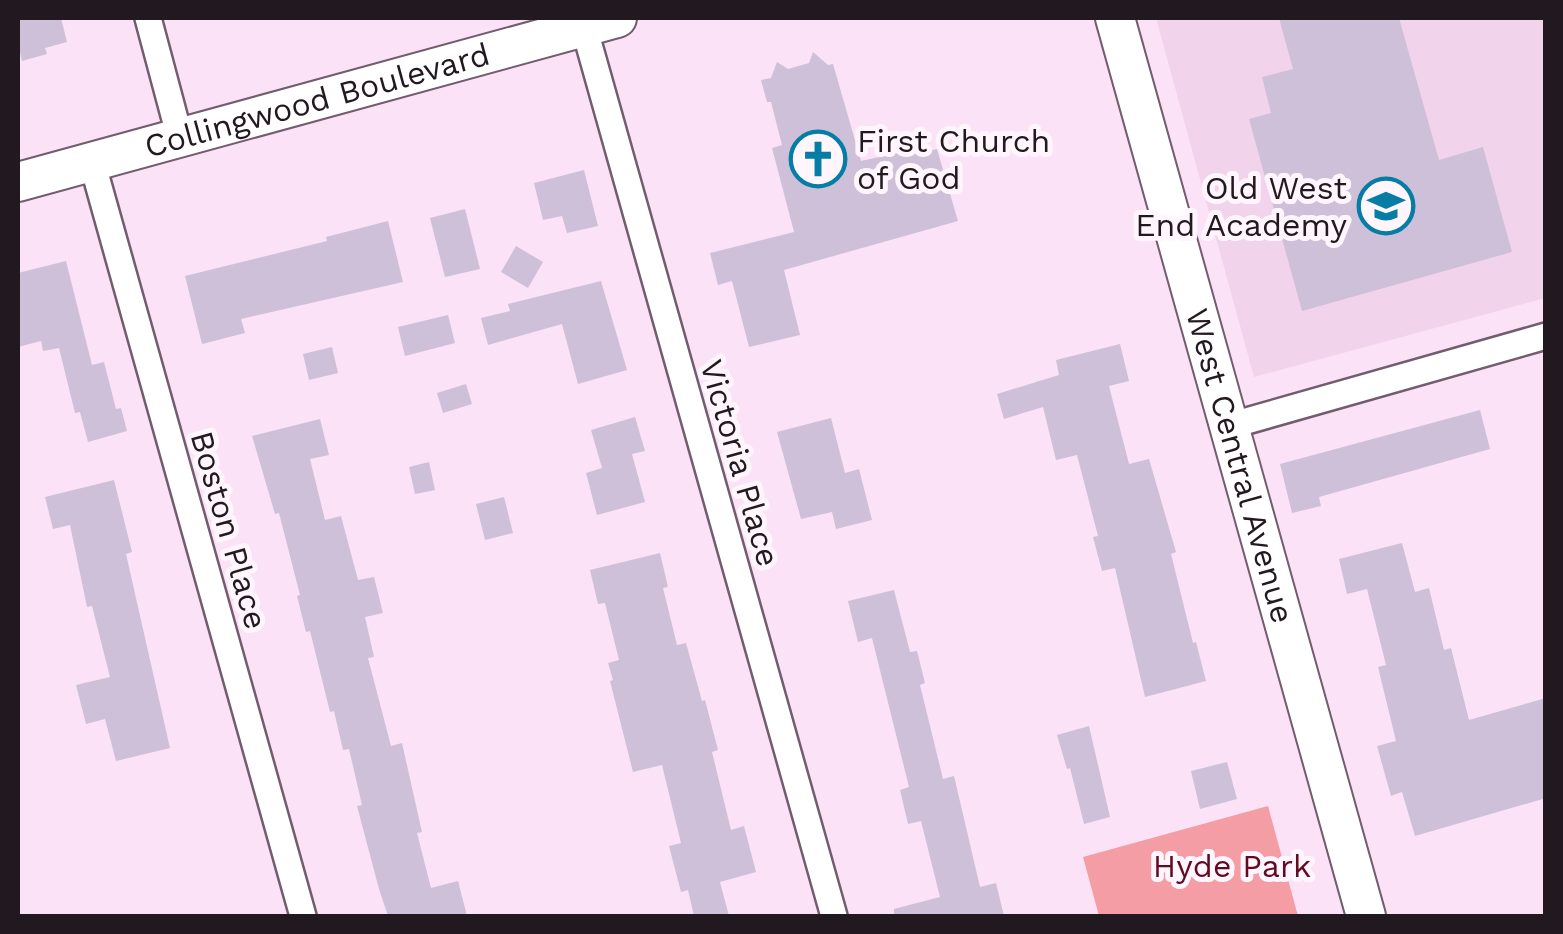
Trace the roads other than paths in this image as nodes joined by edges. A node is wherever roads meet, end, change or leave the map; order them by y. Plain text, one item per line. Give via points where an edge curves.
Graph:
1 (148, 18) edge
2 (1116, 18) edge
3 (601, 22) edge
4 (180, 138) junction
5 (92, 162) junction
6 (18, 182) edge
7 (1546, 336) edge
8 (1229, 426) junction
9 (302, 916) edge
10 (834, 916) edge
11 (1366, 916) edge

1 - 4 street
2 - 8 main road, West Central Avenue
3 - 4 main road, Collingwood Boulevard
3 - 10 street, Victoria Place
4 - 5 main road, Collingwood Boulevard
5 - 6 main road, Collingwood Boulevard
5 - 9 street, Boston Place
7 - 8 street
8 - 11 main road, West Central Avenue

